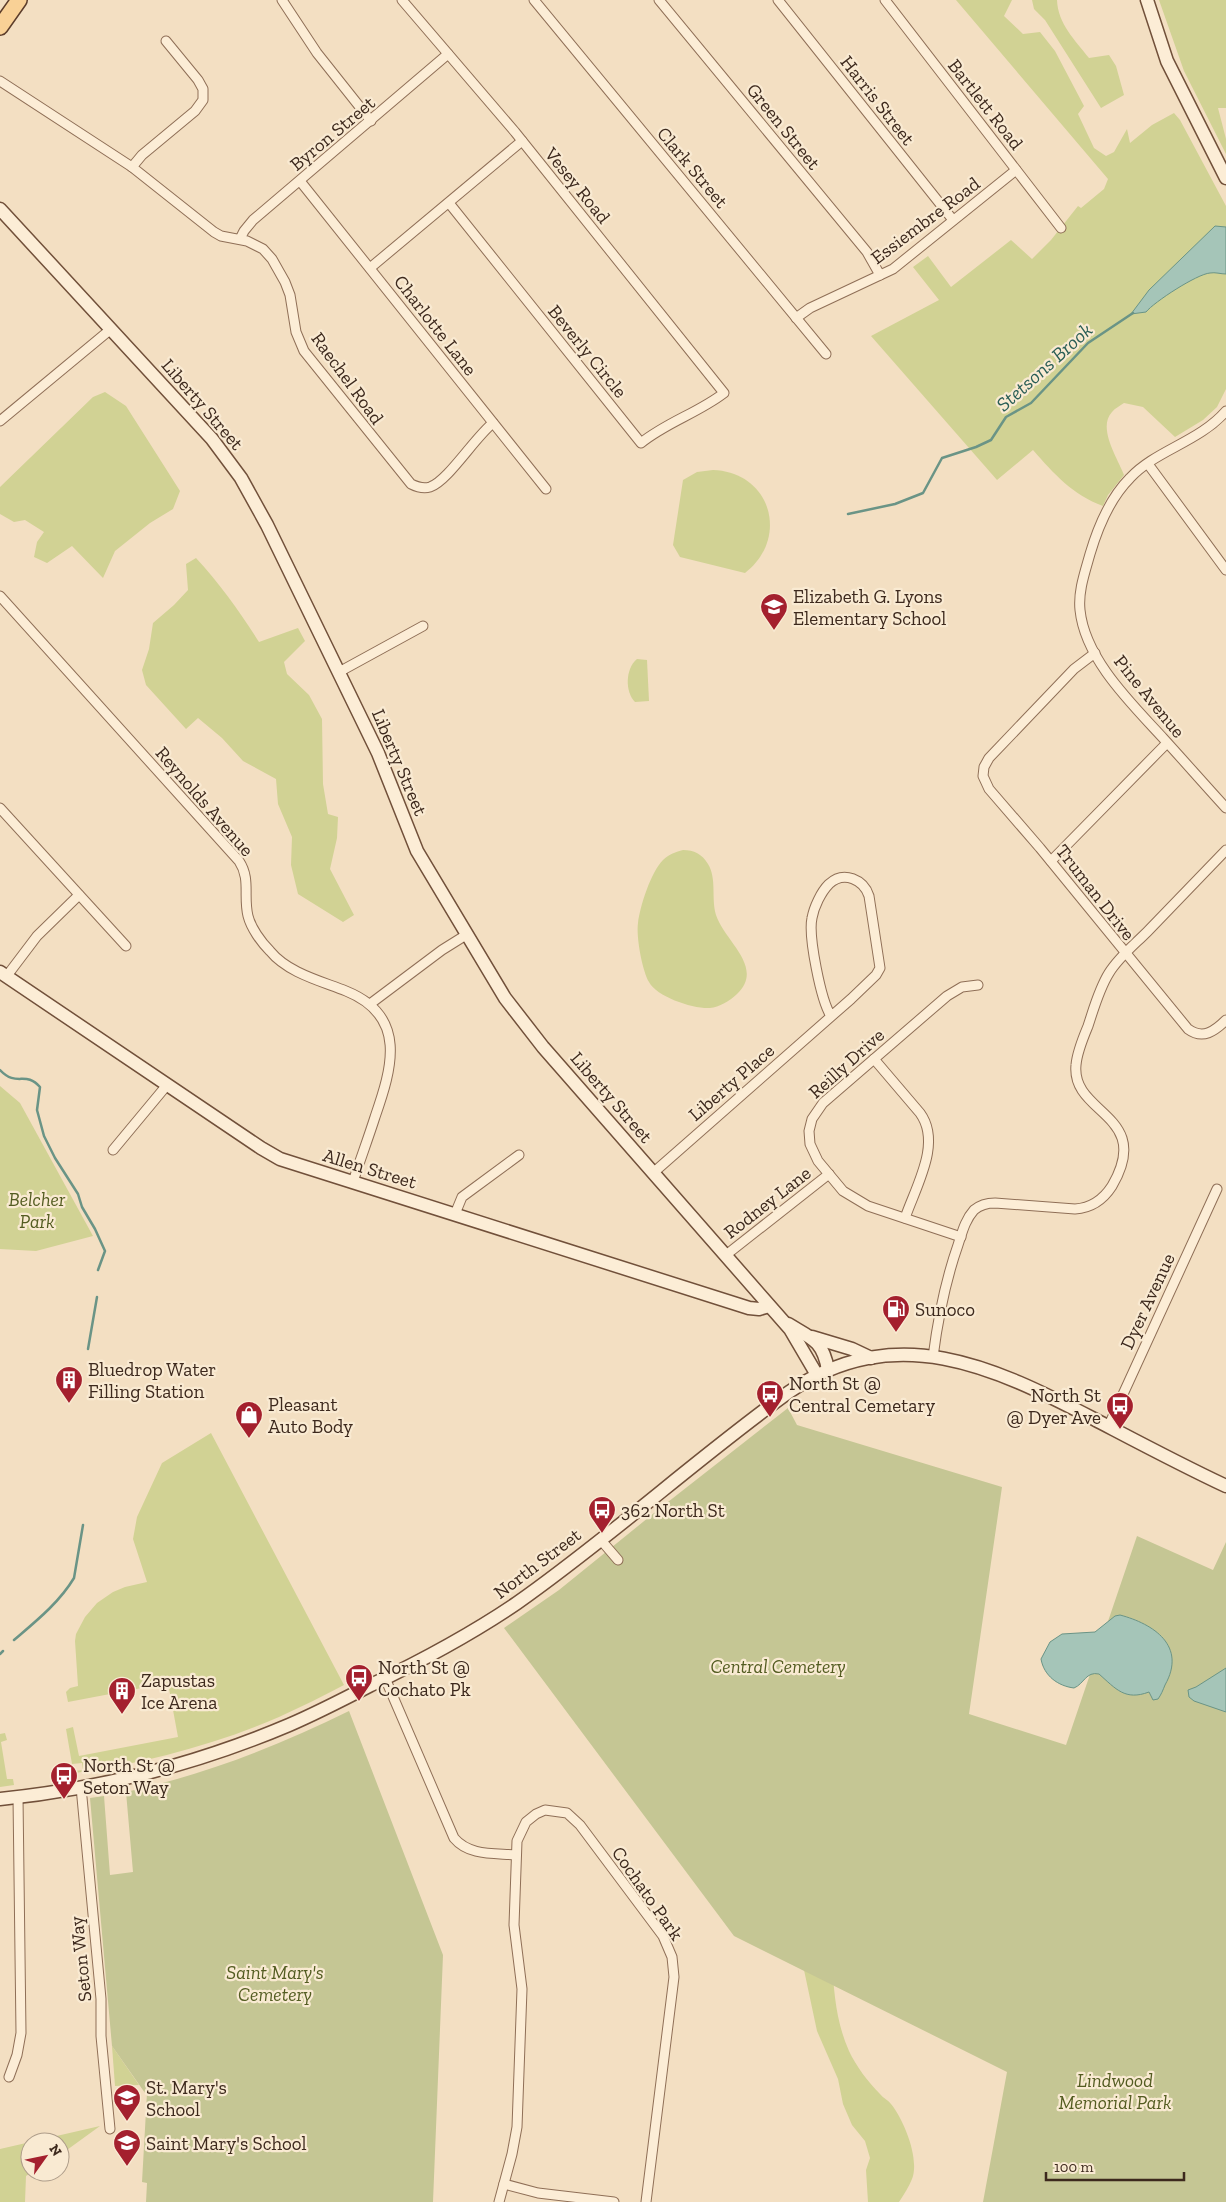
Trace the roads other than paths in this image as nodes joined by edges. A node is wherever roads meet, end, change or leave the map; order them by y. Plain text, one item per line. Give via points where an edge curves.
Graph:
1 (19, 0) edge
2 (282, 0) edge
3 (402, 0) edge
4 (534, 0) edge
5 (659, 0) edge
6 (778, 0) edge
7 (884, 0) edge
8 (1147, 0) edge
9 (0, 27) edge
10 (166, 41) dead end
11 (448, 54) junction
12 (0, 81) edge
13 (370, 121) junction
14 (522, 141) junction
15 (132, 168) junction
16 (1016, 170) junction
17 (1226, 178) edge
18 (300, 181) junction
19 (450, 203) junction
20 (0, 209) edge
21 (953, 220) junction
22 (1061, 228) dead end
23 (240, 239) junction
24 (370, 268) junction
25 (880, 275) junction
26 (796, 318) junction
27 (111, 329) junction
28 (826, 354) dead end
29 (724, 393) joint
30 (1226, 411) edge
31 (0, 422) edge
32 (493, 422) junction
33 (1148, 464) junction
34 (546, 489) dead end
35 (1226, 570) edge
36 (0, 596) edge
37 (423, 626) dead end
38 (1095, 653) junction
39 (339, 672) junction
40 (1167, 743) junction
41 (0, 808) edge
42 (1226, 808) edge
43 (1226, 850) edge
44 (1051, 861) junction
45 (79, 895) junction
46 (466, 935) junction
47 (126, 946) dead end
48 (1126, 953) junction
49 (3, 974) edge
50 (978, 985) dead end
51 (370, 1004) junction
52 (831, 1016) junction
53 (1226, 1020) edge
54 (874, 1059) junction
55 (168, 1085) junction
56 (112, 1150) dead end
57 (519, 1155) dead end
58 (653, 1172) junction
59 (829, 1174) junction
60 (353, 1182) junction
61 (1217, 1190) dead end
62 (455, 1214) junction
63 (905, 1218) junction
64 (961, 1237) junction
65 (726, 1256) junction
66 (769, 1306) junction
67 (782, 1320) junction
68 (810, 1336) junction
69 (933, 1357) junction
70 (871, 1358) junction
71 (822, 1372) junction
72 (1108, 1426) junction
73 (1226, 1486) edge
74 (600, 1539) junction
75 (618, 1560) dead end
76 (385, 1678) junction
77 (81, 1787) junction
78 (18, 1797) junction
79 (0, 1799) edge
80 (516, 1855) junction
81 (9, 2078) dead end
82 (110, 2129) dead end
83 (504, 2184) junction
84 (499, 2202) edge
85 (614, 2202) edge
86 (646, 2202) edge

1 - 9 main road
2 - 13 street via 321,59
3 - 11 street, Vesey Road
4 - 26 street, Clark Street
5 - 25 street, Green Street via 867,252
6 - 21 street, Harris Street
7 - 16 street, Bartlett Road
8 - 17 main road via 1167,61
10 - 15 street via 198,80 203,89 203,100 199,108 142,155
11 - 13 street, Byron Street
11 - 14 street, Vesey Road
12 - 15 street, Raechel Road
13 - 18 street, Byron Street
14 - 19 street
14 - 29 street, Vesey Road
15 - 23 street, Raechel Road via 214,232
16 - 21 street, Essiembre Road
16 - 22 street, Bartlett Road
18 - 23 street, Byron Street via 250,223
18 - 24 street, Charlotte Lane
19 - 24 street
19 - 29 street, Beverly Circle via 641,443 661,428
20 - 27 main road, Liberty Street
21 - 25 street, Essiembre Road via 904,262
23 - 32 street, Raechel Road via 258,246 272,259 288,288 296,332 308,358 411,484 425,488 439,482
24 - 32 street, Charlotte Lane
25 - 26 street, Essiembre Road via 810,308
26 - 28 street, Clark Street
27 - 31 street
27 - 39 main road, Liberty Street via 212,439 241,478 268,525
30 - 33 street, Pine Avenue via 1198,435
32 - 34 street, Charlotte Lane
33 - 35 street
33 - 38 street, Pine Avenue via 1129,479 1111,504 1084,574 1081,615
36 - 51 street, Reynolds Avenue via 239,861 246,876 248,917 270,952 297,971 355,994
37 - 39 street
38 - 40 street, Pine Avenue via 1122,693
38 - 44 street, Truman Drive via 1074,669 992,754 984,767 989,789
39 - 46 main road, Liberty Street via 383,764 415,846
40 - 42 street, Pine Avenue
40 - 44 street
41 - 45 street
43 - 48 street
44 - 48 street, Truman Drive
45 - 47 street
45 - 49 street
46 - 51 street
46 - 58 main road, Liberty Street via 530,1032
48 - 53 street via 1192,1032 1206,1034
48 - 64 street, Truman Drive via 1105,980 1076,1065 1080,1085 1124,1141 1124,1160 1112,1186 1098,1202 1080,1209 985,1204 969,1216
49 - 55 main road, Allen Street
50 - 54 street, Reilly Drive via 952,992
51 - 60 street, Reynolds Avenue via 384,1024 391,1058 386,1086
52 - 52 street, Liberty Place via 880,968 868,892 860,882 847,878 835,880 827,886 811,923 824,1002
52 - 58 street, Liberty Place
54 - 59 street, Reilly Drive via 823,1103 812,1118 810,1144
54 - 63 street via 920,1112 930,1133 928,1155
55 - 56 street
55 - 60 main road, Allen Street via 274,1156
57 - 62 street via 462,1197
58 - 65 main road, Liberty Street
59 - 63 street, Reilly Drive via 855,1200
59 - 65 street, Rodney Lane
60 - 62 main road, Allen Street
61 - 72 street, Dyer Avenue
62 - 66 main road, Allen Street via 749,1308
63 - 64 street, Reilly Drive
64 - 69 street, Truman Drive via 944,1289
65 - 66 main road, Liberty Street
66 - 67 main road, Liberty Street
67 - 68 main road, Liberty Street
67 - 71 main road, Liberty Street
68 - 70 main road
68 - 71 main road, Liberty Street via 822,1348
69 - 70 main road, North Street
69 - 72 main road, North Street via 1000,1373
70 - 71 main road, North Street
71 - 74 main road, North Street via 779,1399
72 - 73 main road, North Street
74 - 75 street
74 - 76 main road, North Street via 486,1624
76 - 77 main road, North Street via 296,1722 232,1747 154,1771
76 - 80 street via 454,1838 472,1851
77 - 78 main road, North Street
77 - 82 street, Seton Way
78 - 79 main road, North Street
78 - 81 street via 22,2033
80 - 83 street, Cochato Park via 514,1934 522,1988 516,2128
80 - 86 street, Cochato Park via 518,1836 531,1817 550,1809 567,1814 580,1824 670,1950 674,1977
83 - 84 street, Cochato Park
83 - 85 street via 538,2193

